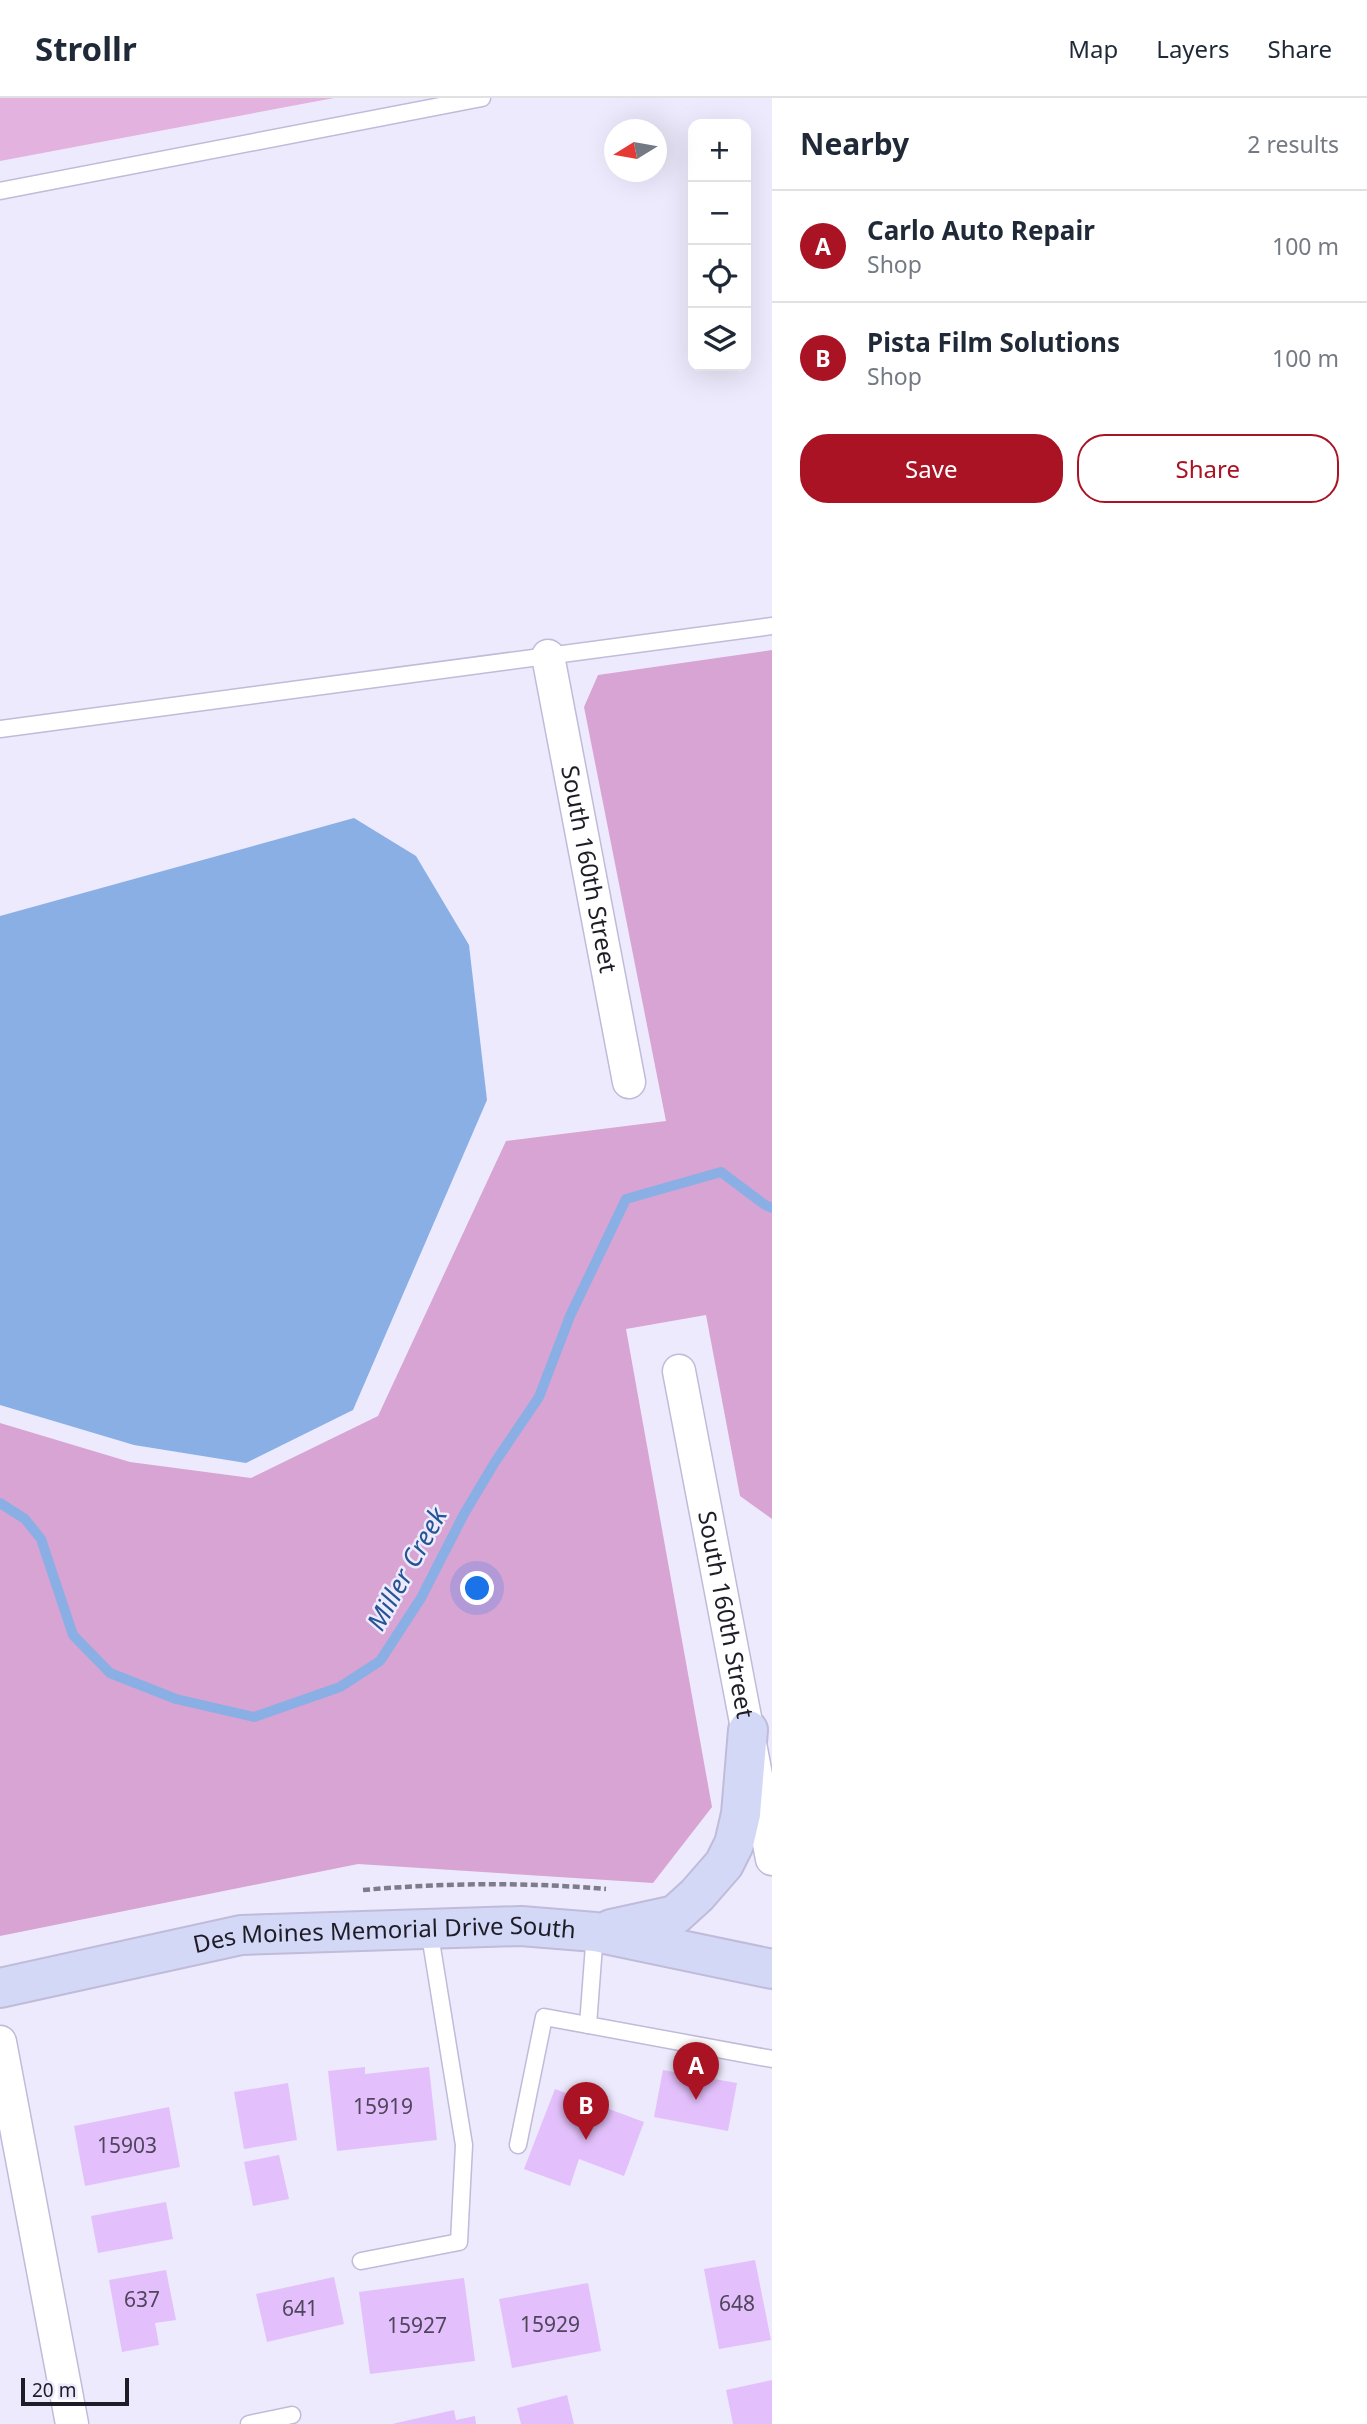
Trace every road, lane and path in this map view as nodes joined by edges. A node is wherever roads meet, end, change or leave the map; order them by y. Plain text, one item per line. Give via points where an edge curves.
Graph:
1 (482, 98) edge
2 (0, 191) edge
3 (772, 625) edge
4 (548, 656) junction
5 (0, 729) edge
6 (629, 1082) dead end
7 (679, 1371) dead end
8 (748, 1730) junction
9 (772, 1859) edge
10 (429, 1929) junction
11 (595, 1932) junction
12 (772, 1969) edge
13 (0, 1987) edge
14 (588, 2025) junction
15 (0, 2042) edge
16 (772, 2059) edge
17 (518, 2145) dead end
18 (361, 2261) dead end
19 (292, 2415) dead end
20 (72, 2424) edge
21 (249, 2424) edge

1 - 2 lane
3 - 4 lane
4 - 5 lane
4 - 6 street, South 160th Street
7 - 8 street, South 160th Street
8 - 9 street, South 160th Street
8 - 11 main road via 741,1814 724,1864 675,1915
10 - 11 main road, Des Moines Memorial Drive South via 521,1926
10 - 13 main road, Des Moines Memorial Drive South via 241,1935
10 - 18 lane via 464,2145 459,2242
11 - 12 main road, Des Moines Memorial Drive South
11 - 14 lane
14 - 16 lane
14 - 17 lane via 544,2017
15 - 20 street
19 - 21 lane

